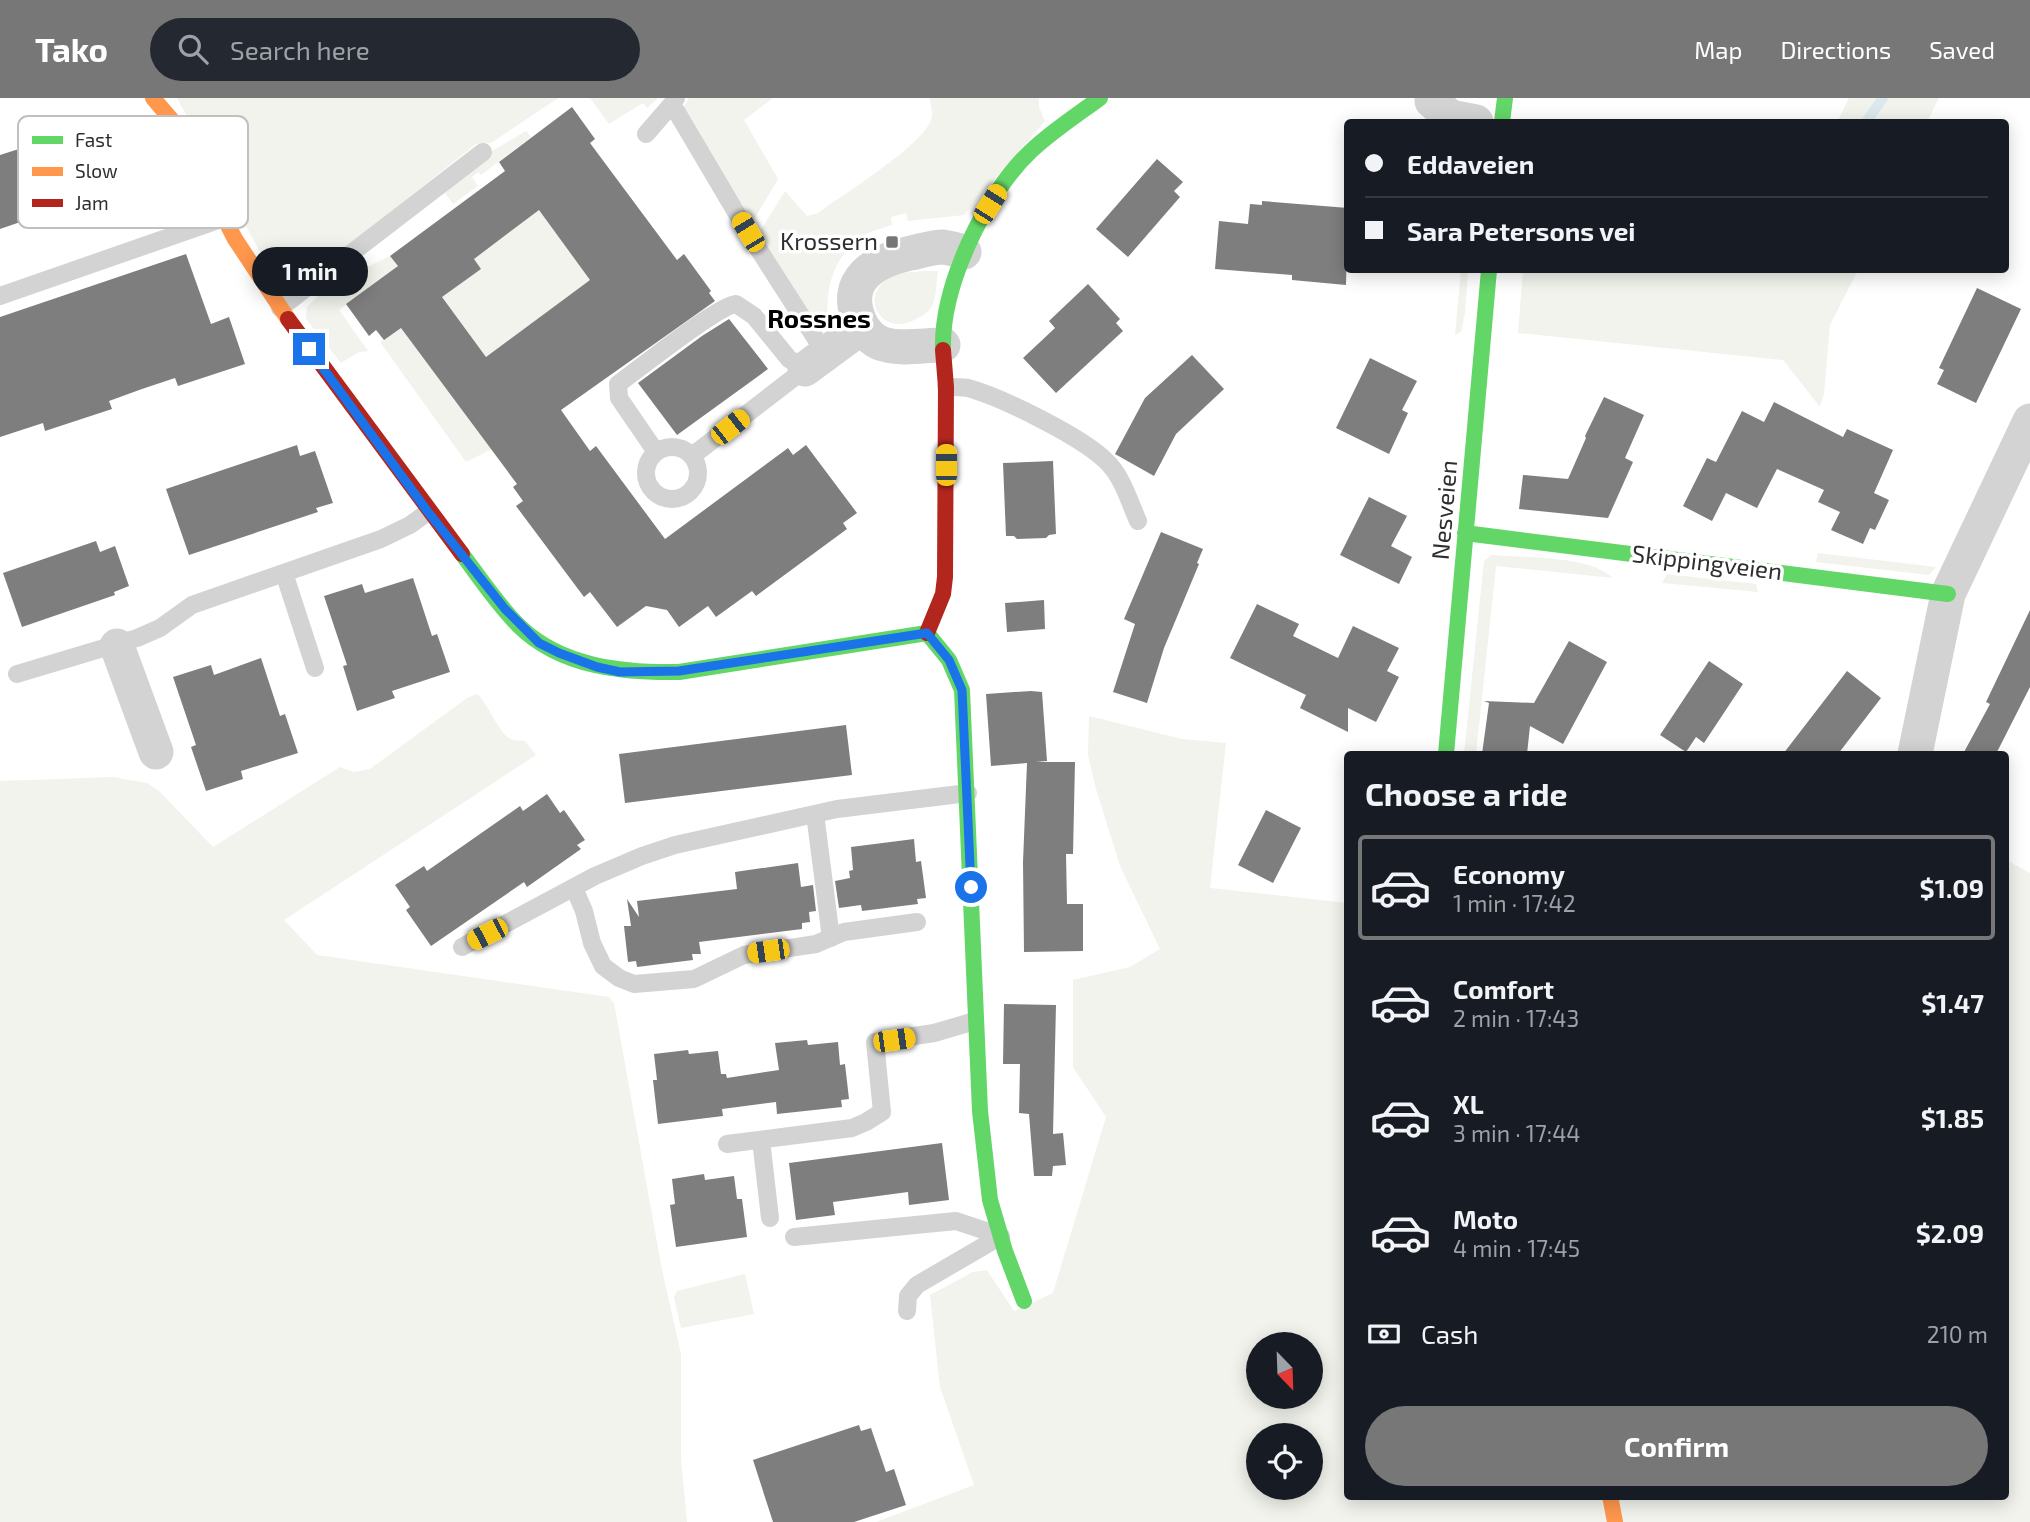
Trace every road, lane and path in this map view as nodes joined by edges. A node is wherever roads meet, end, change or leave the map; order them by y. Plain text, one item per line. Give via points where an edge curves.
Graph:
1 (153, 98) edge
2 (1100, 98) edge
3 (1505, 98) edge
4 (1430, 99) edge
5 (674, 101) edge
6 (169, 116) edge
7 (1460, 119) edge
8 (1502, 119) edge
9 (646, 134) dead end
10 (483, 152) dead end
11 (195, 228) edge
12 (230, 228) edge
13 (964, 252) junction
14 (1489, 273) edge
15 (0, 296) edge
16 (280, 309) junction
17 (862, 327) junction
18 (943, 345) junction
19 (815, 361) junction
20 (946, 387) junction
21 (2030, 421) edge
22 (656, 452) junction
23 (692, 456) junction
24 (428, 512) junction
25 (1138, 521) dead end
26 (1465, 533) junction
27 (284, 573) junction
28 (1948, 594) junction
29 (927, 633) junction
30 (117, 646) junction
31 (315, 668) dead end
32 (17, 674) dead end
33 (1446, 751) edge
34 (1916, 751) edge
35 (156, 752) dead end
36 (968, 793) junction
37 (815, 814) junction
38 (575, 888) junction
39 (917, 922) dead end
40 (831, 938) junction
41 (462, 947) dead end
42 (975, 1021) junction
43 (761, 1140) junction
44 (727, 1144) dead end
45 (770, 1218) dead end
46 (1001, 1236) junction
47 (794, 1237) dead end
48 (1024, 1301) dead end
49 (907, 1311) dead end
50 (1611, 1500) edge
51 (1615, 1522) edge

1 - 6 street
2 - 13 street via 1031,150 1000,187
3 - 8 street
4 - 7 street via 1450,117
5 - 9 lane
5 - 19 lane
10 - 16 lane
11 - 15 lane
12 - 16 street
13 - 17 street via 942,247 873,266 860,280 853,298
13 - 18 street via 952,284
14 - 26 street, Nesveien
16 - 24 street
17 - 18 street via 882,344
17 - 19 street
18 - 20 street
19 - 22 lane via 789,359 754,316 730,304 618,384 619,398
19 - 23 lane
20 - 25 lane via 993,396 1083,443 1107,461
20 - 29 street via 945,577
21 - 28 street
22 - 23 lane via 674,447
22 - 23 lane via 648,463 648,478 655,492 668,499 683,497 695,487 698,468
24 - 27 lane via 381,539
24 - 29 street via 539,643 597,667 679,671
26 - 28 street, Skippingveien
26 - 33 street, Nesveien
27 - 30 lane via 192,605 160,628
27 - 31 lane
28 - 34 street
29 - 36 street via 949,660 962,690
30 - 32 lane
30 - 35 street
36 - 37 lane
36 - 42 street
37 - 38 lane via 675,845 619,864
37 - 40 lane
38 - 40 lane via 603,966 634,984 694,979 744,955
38 - 41 lane
39 - 40 lane via 844,932
42 - 43 lane via 875,1042 883,1112 866,1122 852,1128
42 - 46 street via 990,1200
43 - 44 lane
43 - 45 lane
46 - 47 lane via 956,1221
46 - 48 street
46 - 49 lane via 917,1285 908,1296
50 - 51 street

